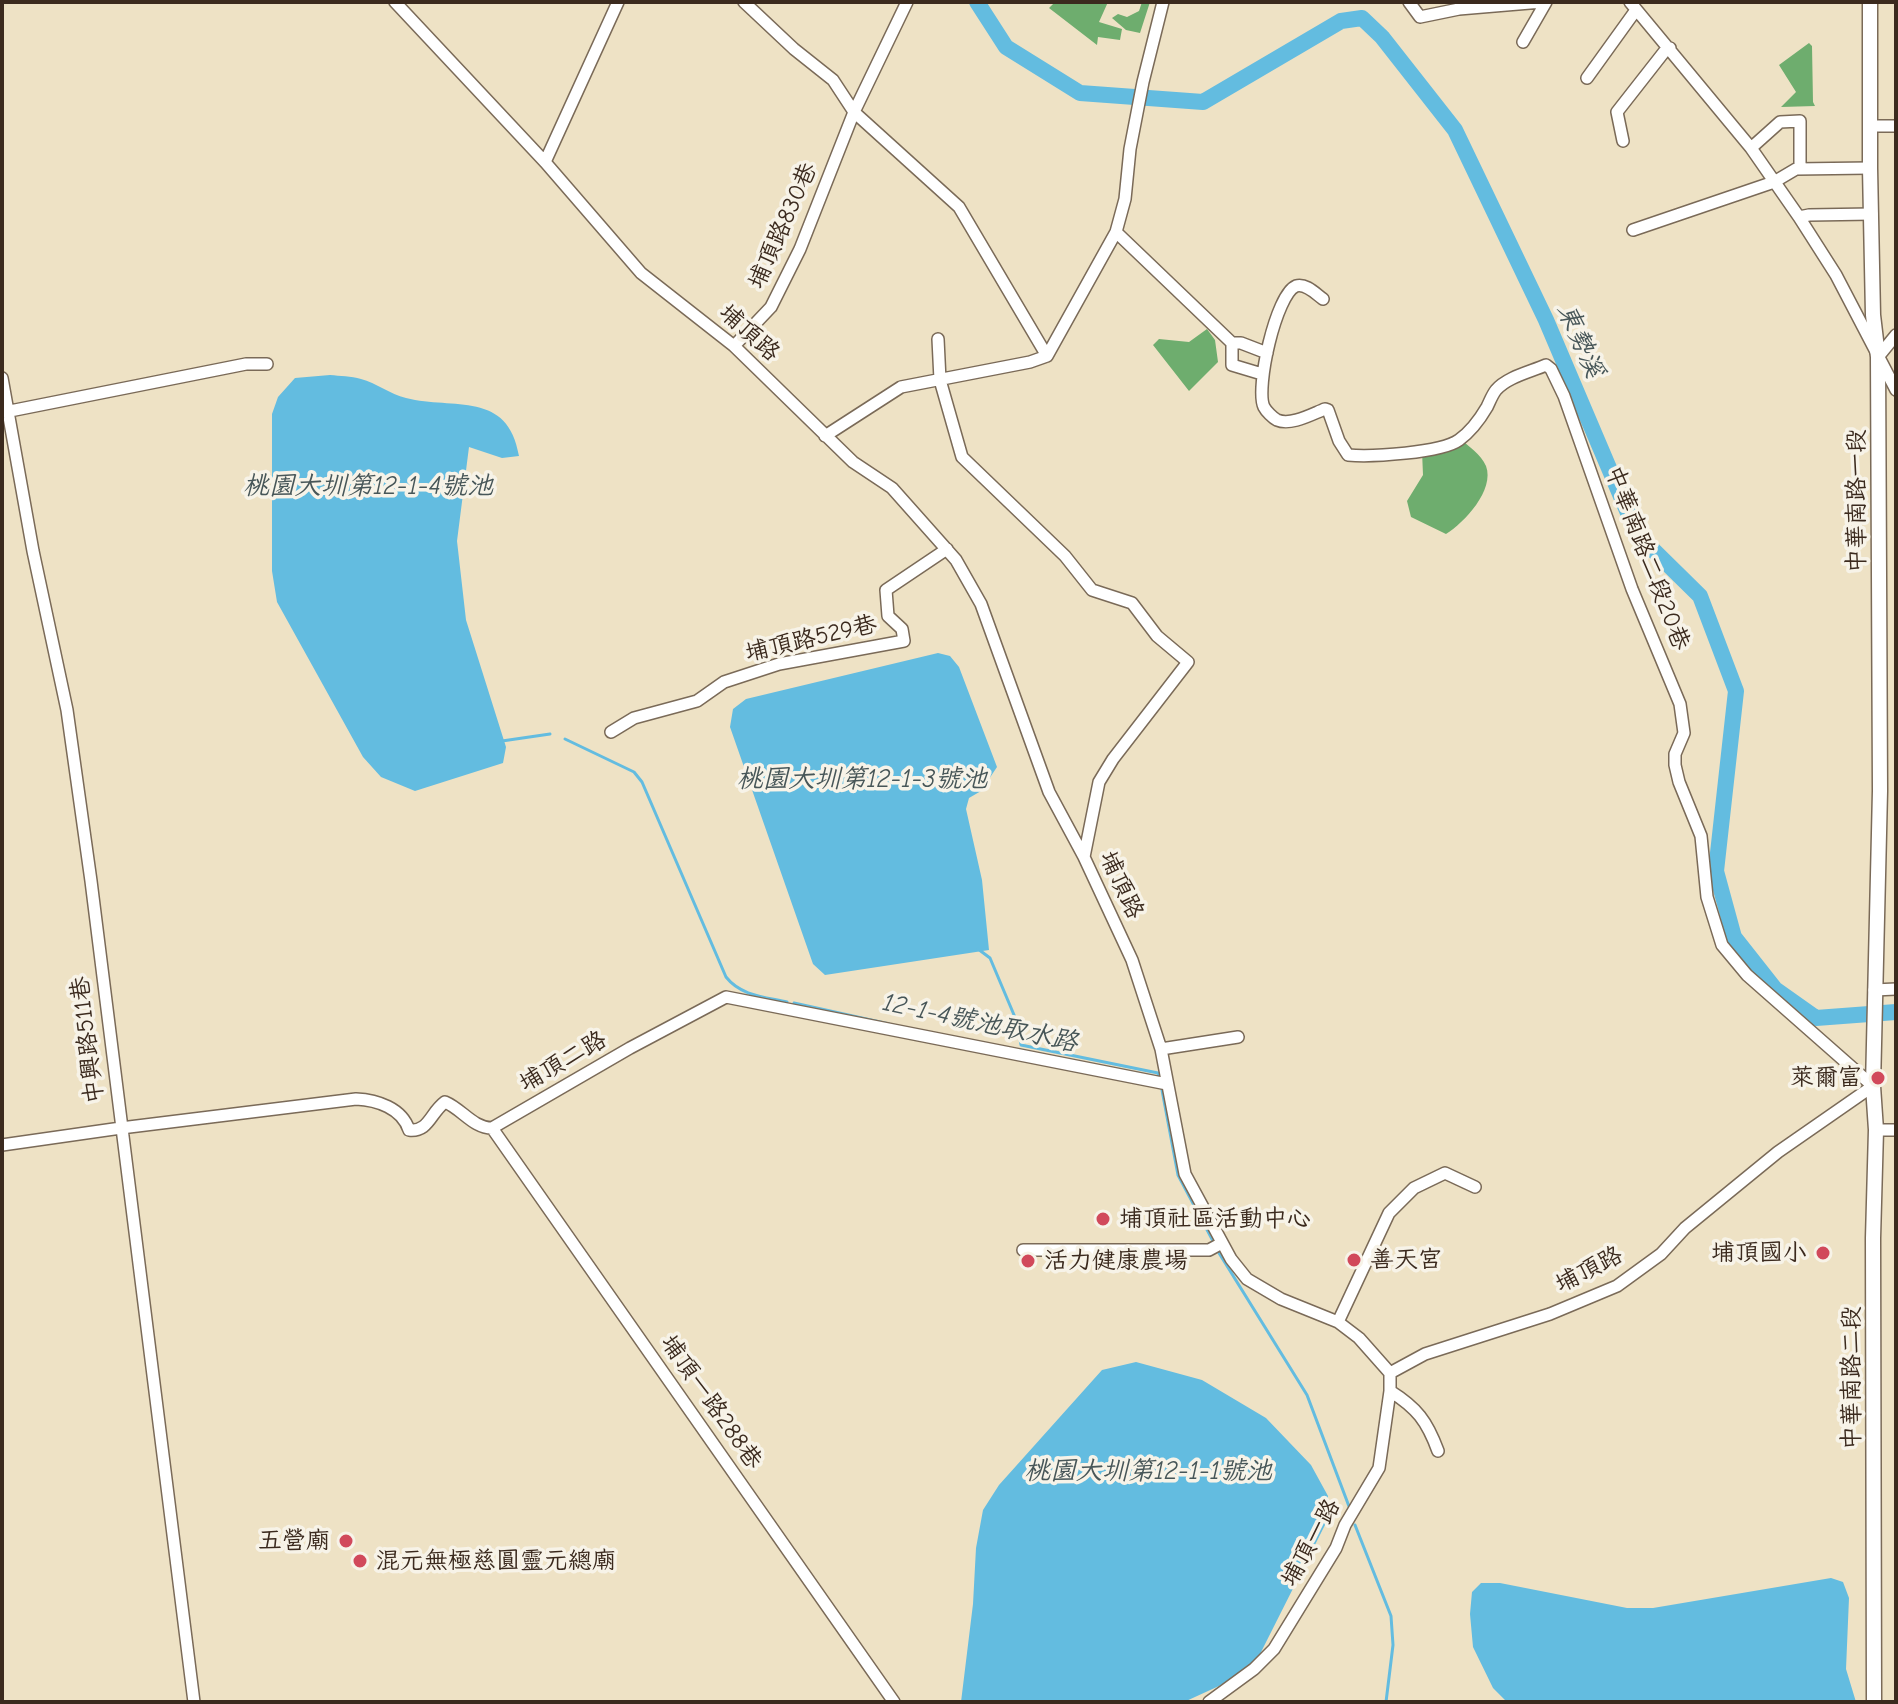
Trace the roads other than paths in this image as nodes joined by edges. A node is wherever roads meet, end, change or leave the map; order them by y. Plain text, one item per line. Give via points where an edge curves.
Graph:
1 (395, 2) edge
2 (618, 2) edge
3 (744, 2) edge
4 (907, 2) edge
5 (1163, 2) edge
6 (1409, 2) edge
7 (1544, 2) edge
8 (1870, 2) edge
9 (1633, 6) edge
10 (1523, 42) dead end
11 (1670, 48) junction
12 (1587, 78) dead end
13 (854, 112) junction
14 (1870, 126) junction
15 (1896, 126) edge
16 (1623, 141) dead end
17 (1751, 148) junction
18 (545, 162) junction
19 (1800, 168) junction
20 (1870, 168) junction
21 (1774, 182) junction
22 (1872, 214) junction
23 (1799, 217) junction
24 (1633, 230) dead end
25 (1116, 232) junction
26 (1323, 299) dead end
27 (1896, 335) edge
28 (938, 339) dead end
29 (1232, 343) junction
30 (734, 346) junction
31 (1267, 353) junction
32 (1047, 356) junction
33 (1878, 357) junction
34 (267, 364) dead end
35 (1262, 374) junction
36 (2, 378) edge
37 (940, 380) junction
38 (1896, 390) edge
39 (5, 412) edge
40 (825, 436) junction
41 (947, 549) junction
42 (611, 732) dead end
43 (1084, 857) junction
44 (1896, 989) edge
45 (1874, 995) junction
46 (1238, 1037) dead end
47 (1161, 1049) junction
48 (1874, 1054) joint
49 (1167, 1084) junction
50 (1873, 1086) junction
51 (121, 1128) junction
52 (492, 1128) junction
53 (1876, 1130) junction
54 (1896, 1130) edge
55 (2, 1145) edge
56 (1475, 1187) dead end
57 (1222, 1243) junction
58 (1023, 1250) dead end
59 (1338, 1322) junction
60 (1390, 1373) junction
61 (1390, 1391) junction
62 (1438, 1451) dead end
63 (194, 1702) edge
64 (894, 1702) edge
65 (1209, 1702) edge
66 (1874, 1702) edge

1 - 18 street, 埔頂路
2 - 18 street
3 - 13 street via 833,80
4 - 13 street, 埔頂路830巷
5 - 25 street
6 - 7 street via 1420,17
7 - 10 street
8 - 14 main road, 中華南路一段
9 - 11 street
9 - 12 street
11 - 16 street via 1617,112
11 - 17 street
13 - 30 street, 埔頂路830巷 via 771,307
13 - 32 street via 959,207
14 - 15 street
14 - 20 main road, 中華南路一段
17 - 19 street via 1780,122 1800,121
17 - 21 street
18 - 30 street, 埔頂路 via 641,273
19 - 20 street
19 - 21 street
20 - 22 main road, 中華南路一段
21 - 23 street
21 - 24 street
22 - 23 street
22 - 33 main road, 中華南路一段
23 - 33 street
25 - 29 street
25 - 32 street
26 - 31 street via 1303,286 1288,292
27 - 33 street
28 - 37 street
29 - 31 street
29 - 35 street via 1232,365
30 - 40 street, 埔頂路
31 - 35 street
32 - 37 street
33 - 38 street
33 - 45 main road, 中華南路一段 via 1880,776
34 - 39 street
35 - 50 street, 中華南路二段20巷 via 1264,409 1277,420 1288,422 1328,410 1348,455 1379,455 1457,442 1504,383 1546,365 1551,369 1680,704 1684,733 1675,765 1701,836 1707,897 1722,945 1747,975
36 - 39 street, 中興路511巷
37 - 40 street via 901,387
37 - 43 street via 962,457 1065,556 1092,590 1132,603 1157,636 1188,662 1099,782
39 - 51 street, 中興路511巷 via 67,710
40 - 41 street, 埔頂路 via 892,488
41 - 42 street, 埔頂路529巷 via 886,590 888,616 902,629 904,641 779,664 724,682 697,701 634,718
41 - 43 street, 埔頂路 via 981,604 1049,792
43 - 47 street, 埔頂路 via 1132,960
44 - 45 street
45 - 48 main road, 中華南路一段
46 - 47 street
47 - 49 street, 埔頂路
48 - 50 main road, 中華南路二段
49 - 52 street, 埔頂二路 via 726,997
49 - 57 street, 埔頂路 via 1185,1174
50 - 53 main road, 中華南路二段
50 - 60 street, 埔頂路 via 1778,1152 1617,1286 1550,1314 1425,1354
51 - 52 street via 356,1099 399,1113 409,1130 425,1127 445,1102 482,1128
51 - 55 street
51 - 63 street, 中興路511巷
52 - 64 street, 埔頂一路288巷
53 - 54 street
53 - 66 main road, 中華南路二段
56 - 59 street via 1445,1173 1414,1188 1389,1213
57 - 58 street via 1209,1250
57 - 59 street, 埔頂路 via 1247,1279
59 - 60 street, 埔頂路
60 - 61 street, 埔頂一路
61 - 62 street via 1428,1423
61 - 65 street, 埔頂一路 via 1379,1468 1336,1548 1274,1649

